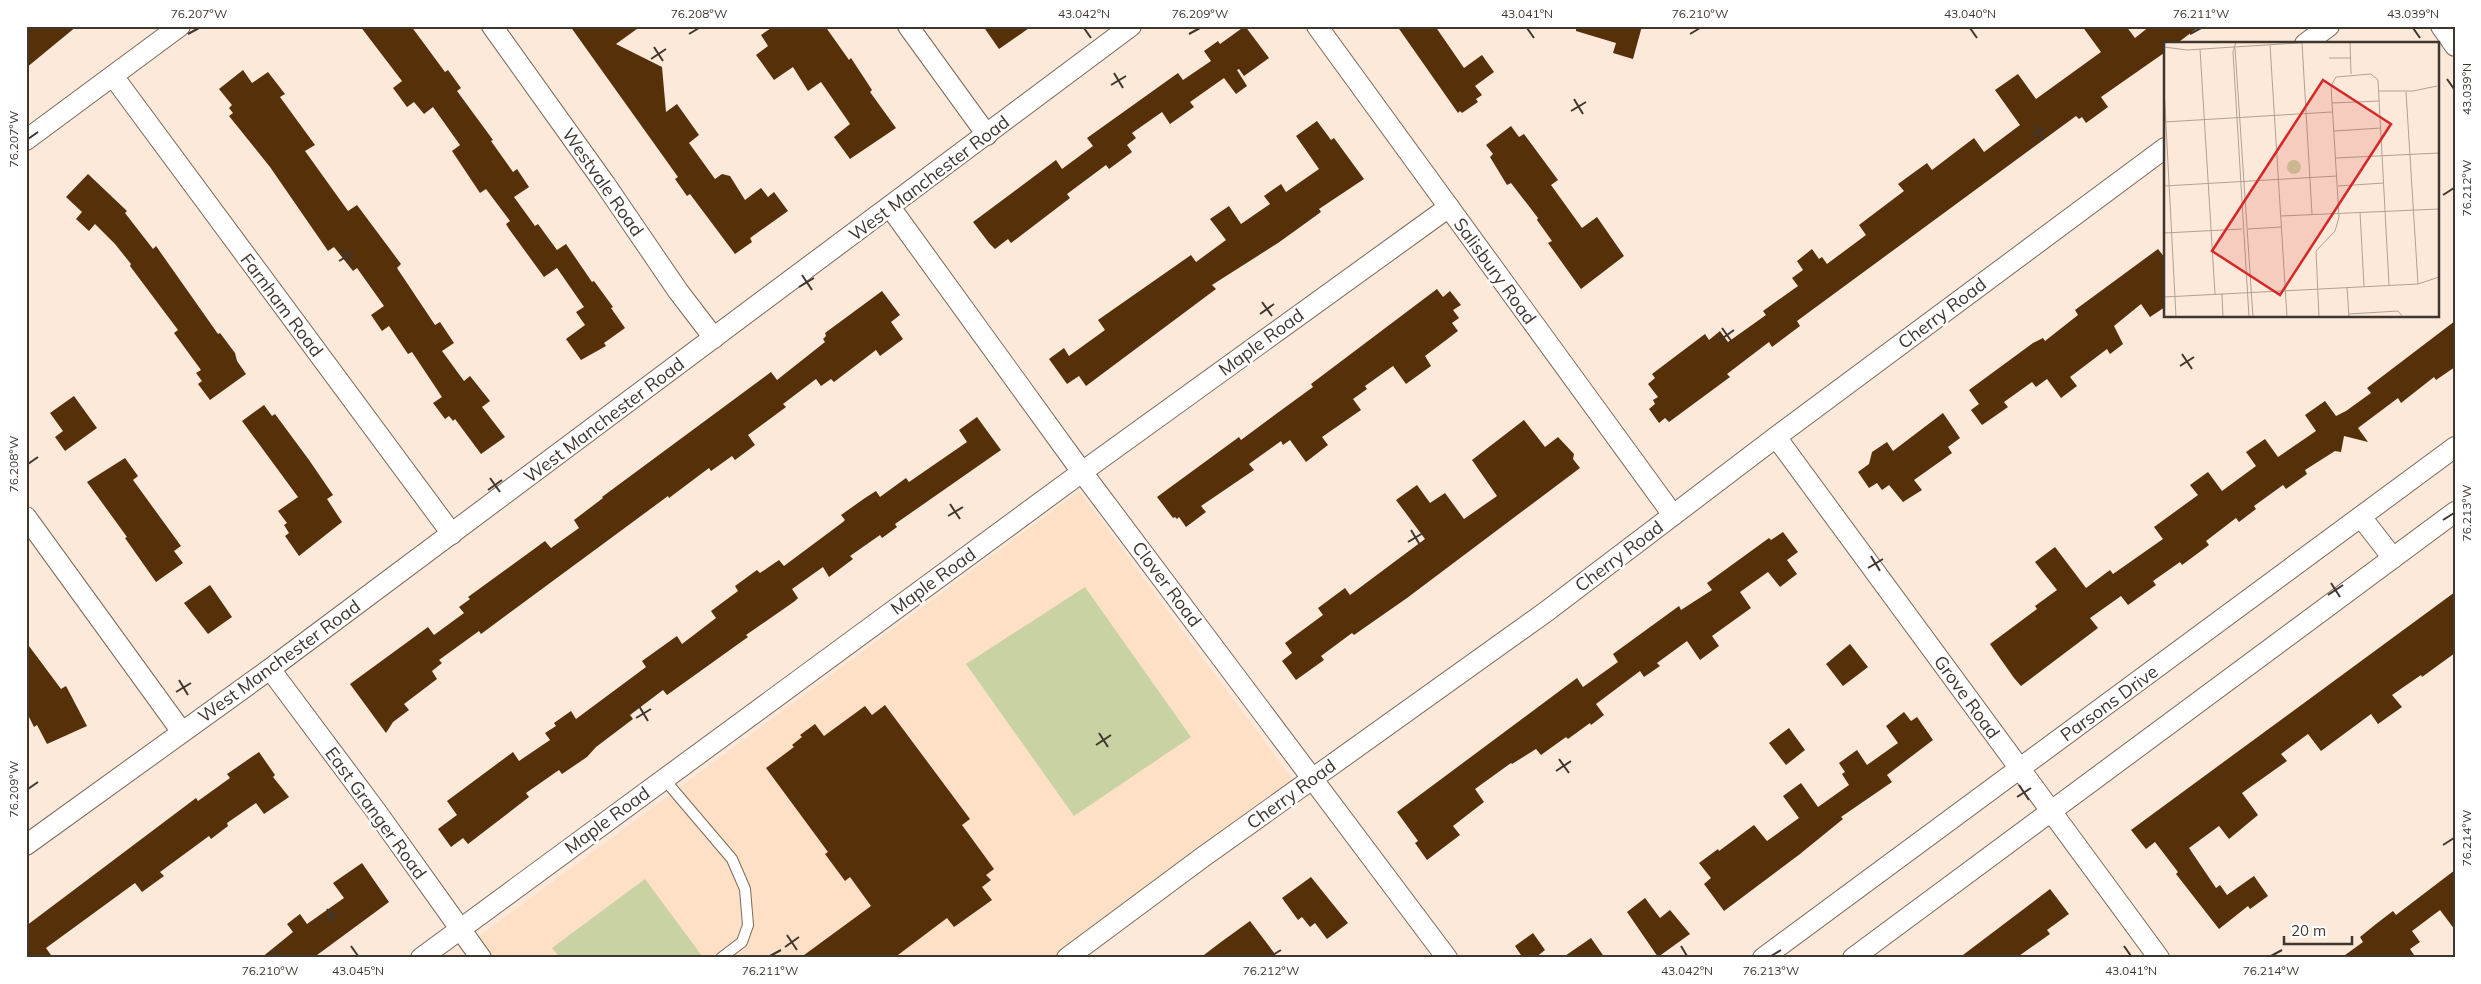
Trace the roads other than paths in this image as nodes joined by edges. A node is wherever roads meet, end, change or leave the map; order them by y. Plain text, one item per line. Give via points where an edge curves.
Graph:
1 (180, 26) edge
2 (492, 26) edge
3 (908, 26) edge
4 (1131, 26) edge
5 (1317, 26) edge
6 (2329, 26) edge
7 (2441, 26) edge
8 (2308, 42) edge
9 (2455, 46) edge
10 (113, 76) junction
11 (987, 135) junction
12 (26, 140) edge
13 (2164, 149) edge
14 (1449, 207) junction
15 (890, 208) junction
16 (714, 338) junction
17 (1776, 437) junction
18 (2455, 447) edge
19 (1082, 472) junction
20 (2455, 512) edge
21 (1673, 515) junction
22 (26, 517) edge
23 (2361, 517) junction
24 (452, 534) junction
25 (2393, 558) junction
26 (270, 669) junction
27 (182, 732) junction
28 (2020, 768) junction
29 (1313, 778) junction
30 (664, 779) junction
31 (2052, 812) junction
32 (26, 845) edge
33 (459, 929) junction
34 (421, 958) edge
35 (481, 958) edge
36 (721, 958) edge
37 (1067, 958) edge
38 (1447, 958) edge
39 (1763, 958) edge
40 (1853, 958) edge
41 (2159, 958) edge

1 - 10 street
2 - 16 street, Westvale Road
3 - 11 street
4 - 11 street, West Manchester Road
5 - 14 street, Salisbury Road
6 - 8 street
7 - 9 street
10 - 12 street
10 - 24 street, Farnham Road
11 - 15 street, West Manchester Road
13 - 17 street, Cherry Road
14 - 19 street, Maple Road
14 - 21 street, Salisbury Road
15 - 16 street, West Manchester Road
15 - 19 street, Clover Road
16 - 24 street, West Manchester Road
17 - 21 street, Cherry Road
17 - 28 street, Grove Road
18 - 23 street, Parsons Drive
19 - 29 street, Clover Road
19 - 30 street, Maple Road
20 - 25 street
21 - 29 street, Cherry Road via 1547,611
22 - 27 street
23 - 25 street
23 - 28 street, Parsons Drive
24 - 26 street, West Manchester Road
25 - 31 street
26 - 27 street, West Manchester Road
26 - 33 street, East Granger Road
27 - 32 street, West Manchester Road
28 - 31 street, Grove Road
28 - 39 street, Parsons Drive
29 - 37 street, Cherry Road
29 - 38 street, Clover Road
30 - 33 street, Maple Road
30 - 36 lane via 732,859 745,889 748,926 742,942
31 - 40 street
31 - 41 street, Grove Road
33 - 34 street, Maple Road
33 - 35 street, East Granger Road

